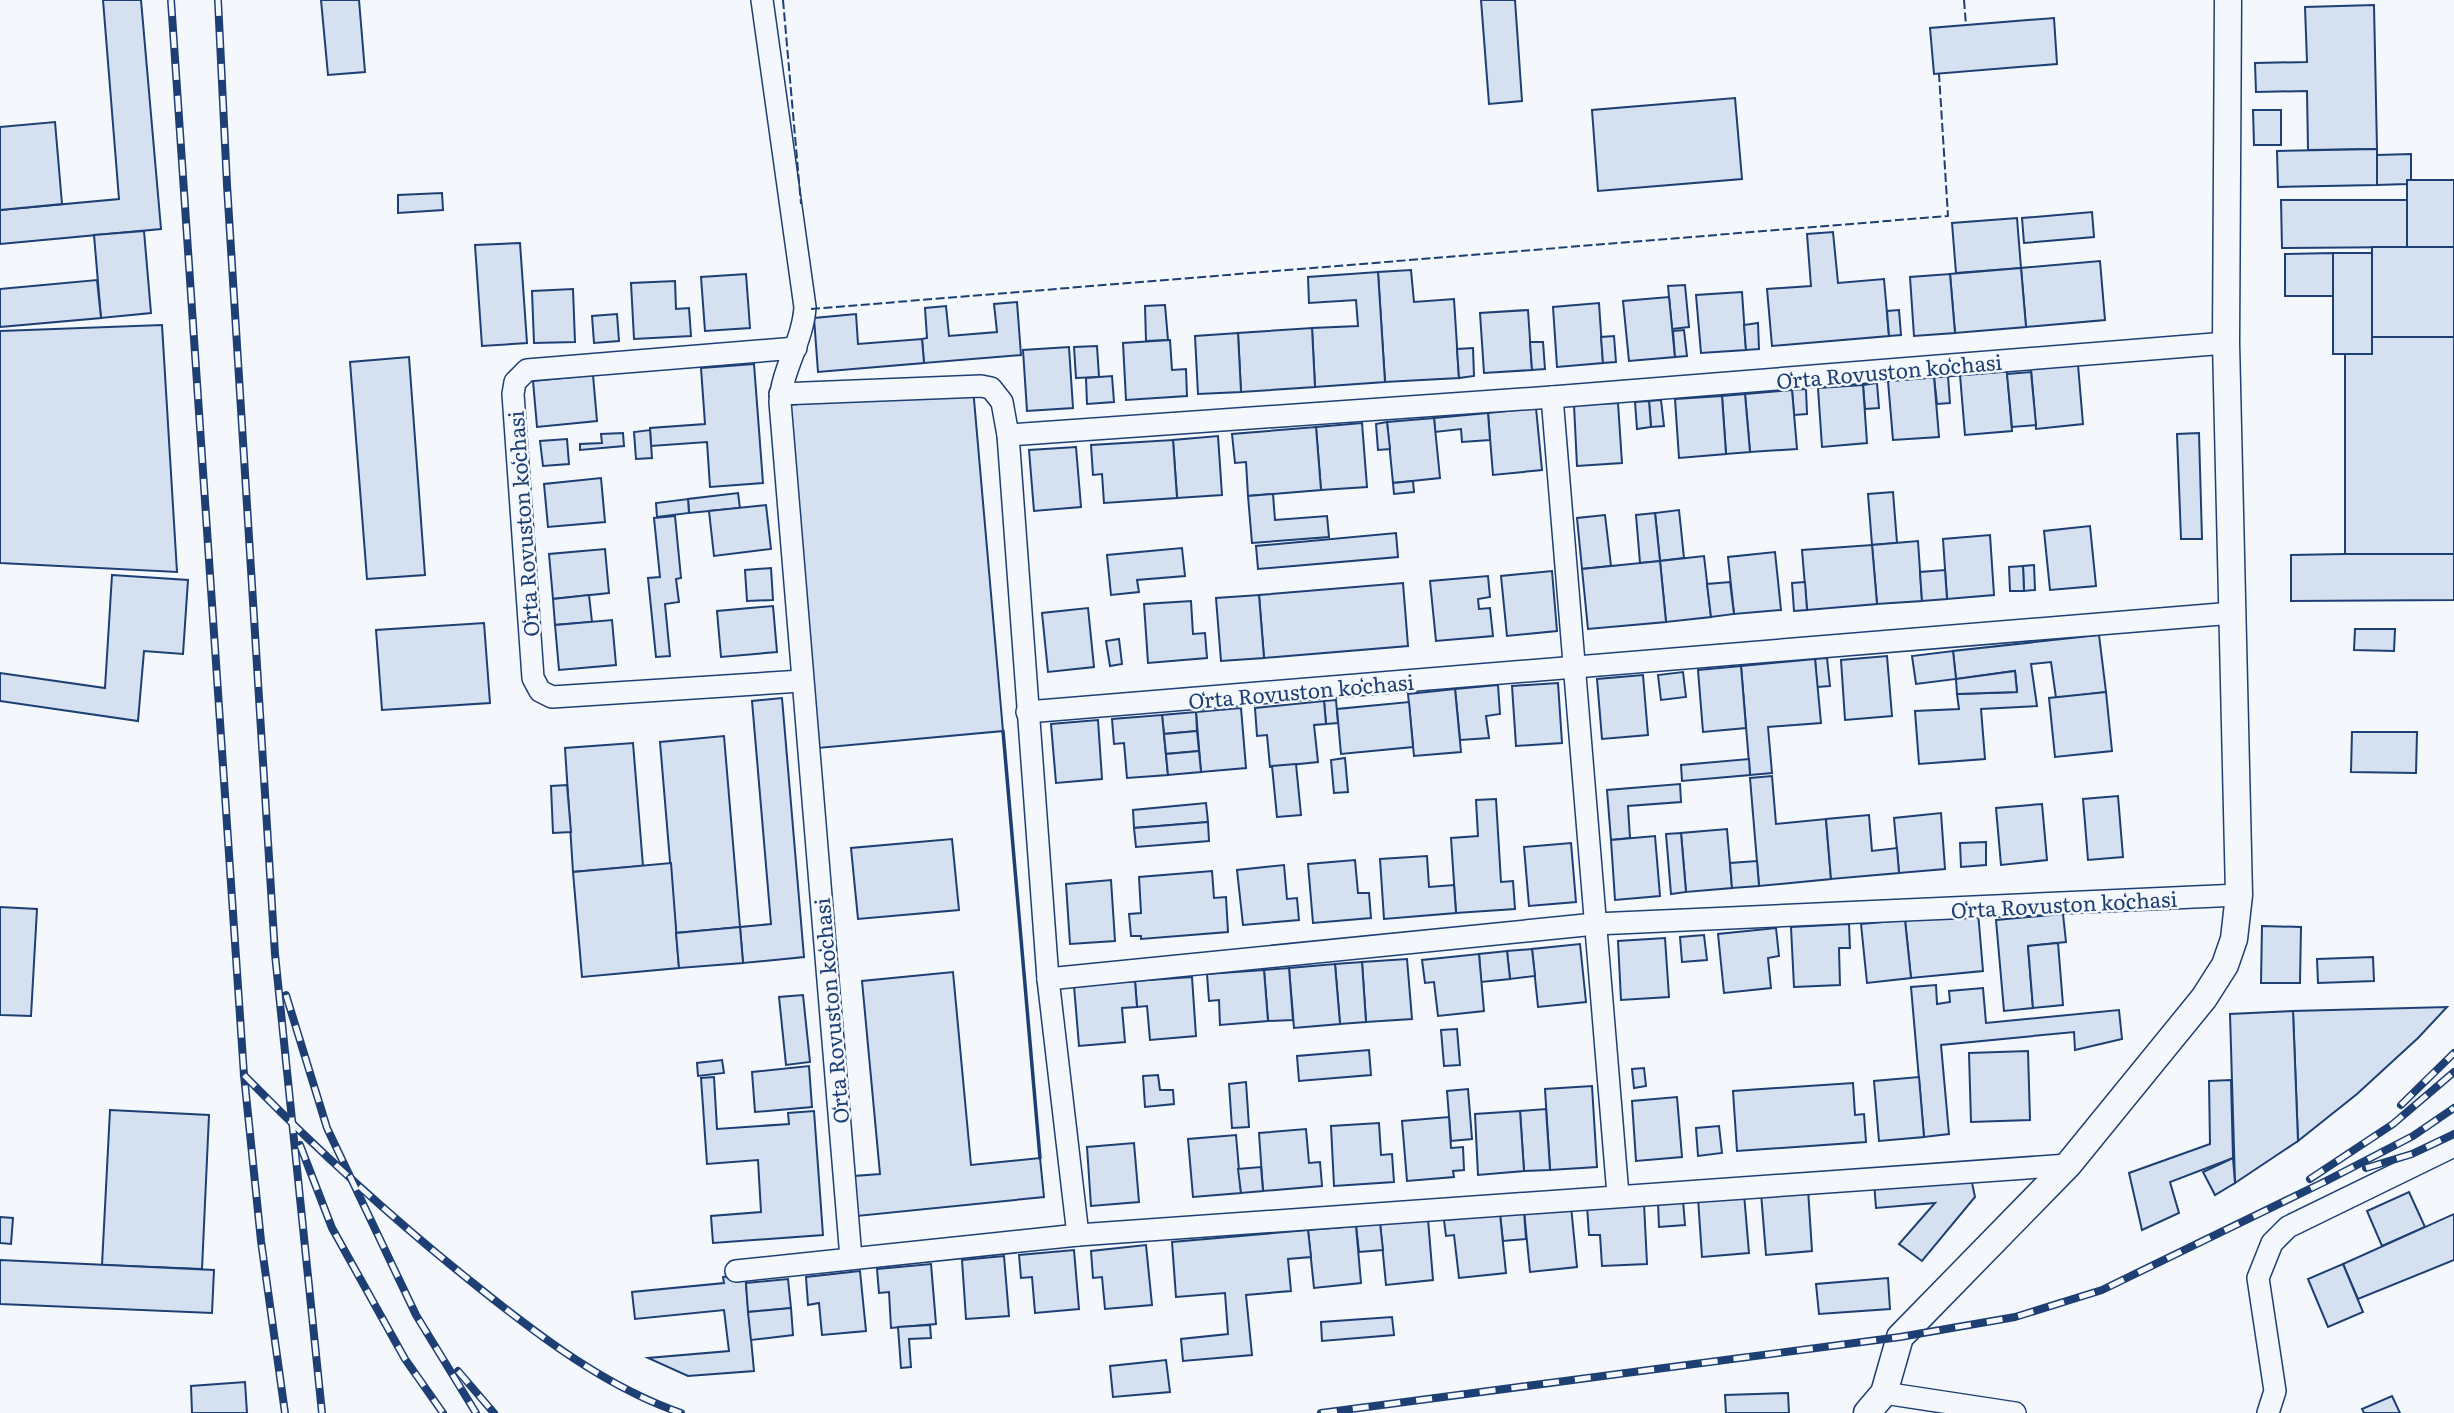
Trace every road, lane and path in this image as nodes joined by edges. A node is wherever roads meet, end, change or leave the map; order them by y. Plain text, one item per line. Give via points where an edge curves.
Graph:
1 (762, 0) edge
2 (2228, 0) edge
3 (2226, 343) junction
4 (796, 348) junction
5 (780, 394) junction
6 (1552, 397) junction
7 (1008, 435) junction
8 (2233, 613) junction
9 (1574, 666) junction
10 (803, 681) junction
11 (1027, 712) junction
12 (2239, 895) junction
13 (1595, 924) junction
14 (1048, 979) junction
15 (2454, 1146) edge
16 (2068, 1165) junction
17 (1618, 1195) junction
18 (1078, 1236) junction
19 (851, 1258) junction
20 (736, 1270) dead end
21 (1884, 1393) junction
22 (1867, 1413) edge
23 (2015, 1413) edge
24 (2268, 1413) edge

1 - 4 street via 805,307
2 - 3 street
3 - 6 street, Oʻrta Rovuston koʻchasi
3 - 8 street
4 - 5 street, Oʻrta Rovuston koʻchasi
4 - 10 street, Oʻrta Rovuston koʻchasi via 527,370 515,382 513,394 533,678 540,691 552,697
5 - 7 street via 991,388 1002,402
5 - 10 street, Oʻrta Rovuston koʻchasi
6 - 7 street, Oʻrta Rovuston koʻchasi
6 - 9 street
7 - 11 street
8 - 9 street, Oʻrta Rovuston koʻchasi
8 - 12 street
9 - 11 street, Oʻrta Rovuston koʻchasi
9 - 13 street
10 - 19 street, Oʻrta Rovuston koʻchasi
11 - 14 street
12 - 13 street, Oʻrta Rovuston koʻchasi
12 - 16 street via 2234,939 2225,965 2204,998
13 - 14 street, Oʻrta Rovuston koʻchasi
13 - 17 street
14 - 18 street
15 - 24 street via 2288,1227 2272,1243 2258,1278 2275,1391
16 - 17 street
16 - 21 street via 1900,1337
17 - 18 street
18 - 19 street
19 - 20 street
21 - 22 street
21 - 23 street

